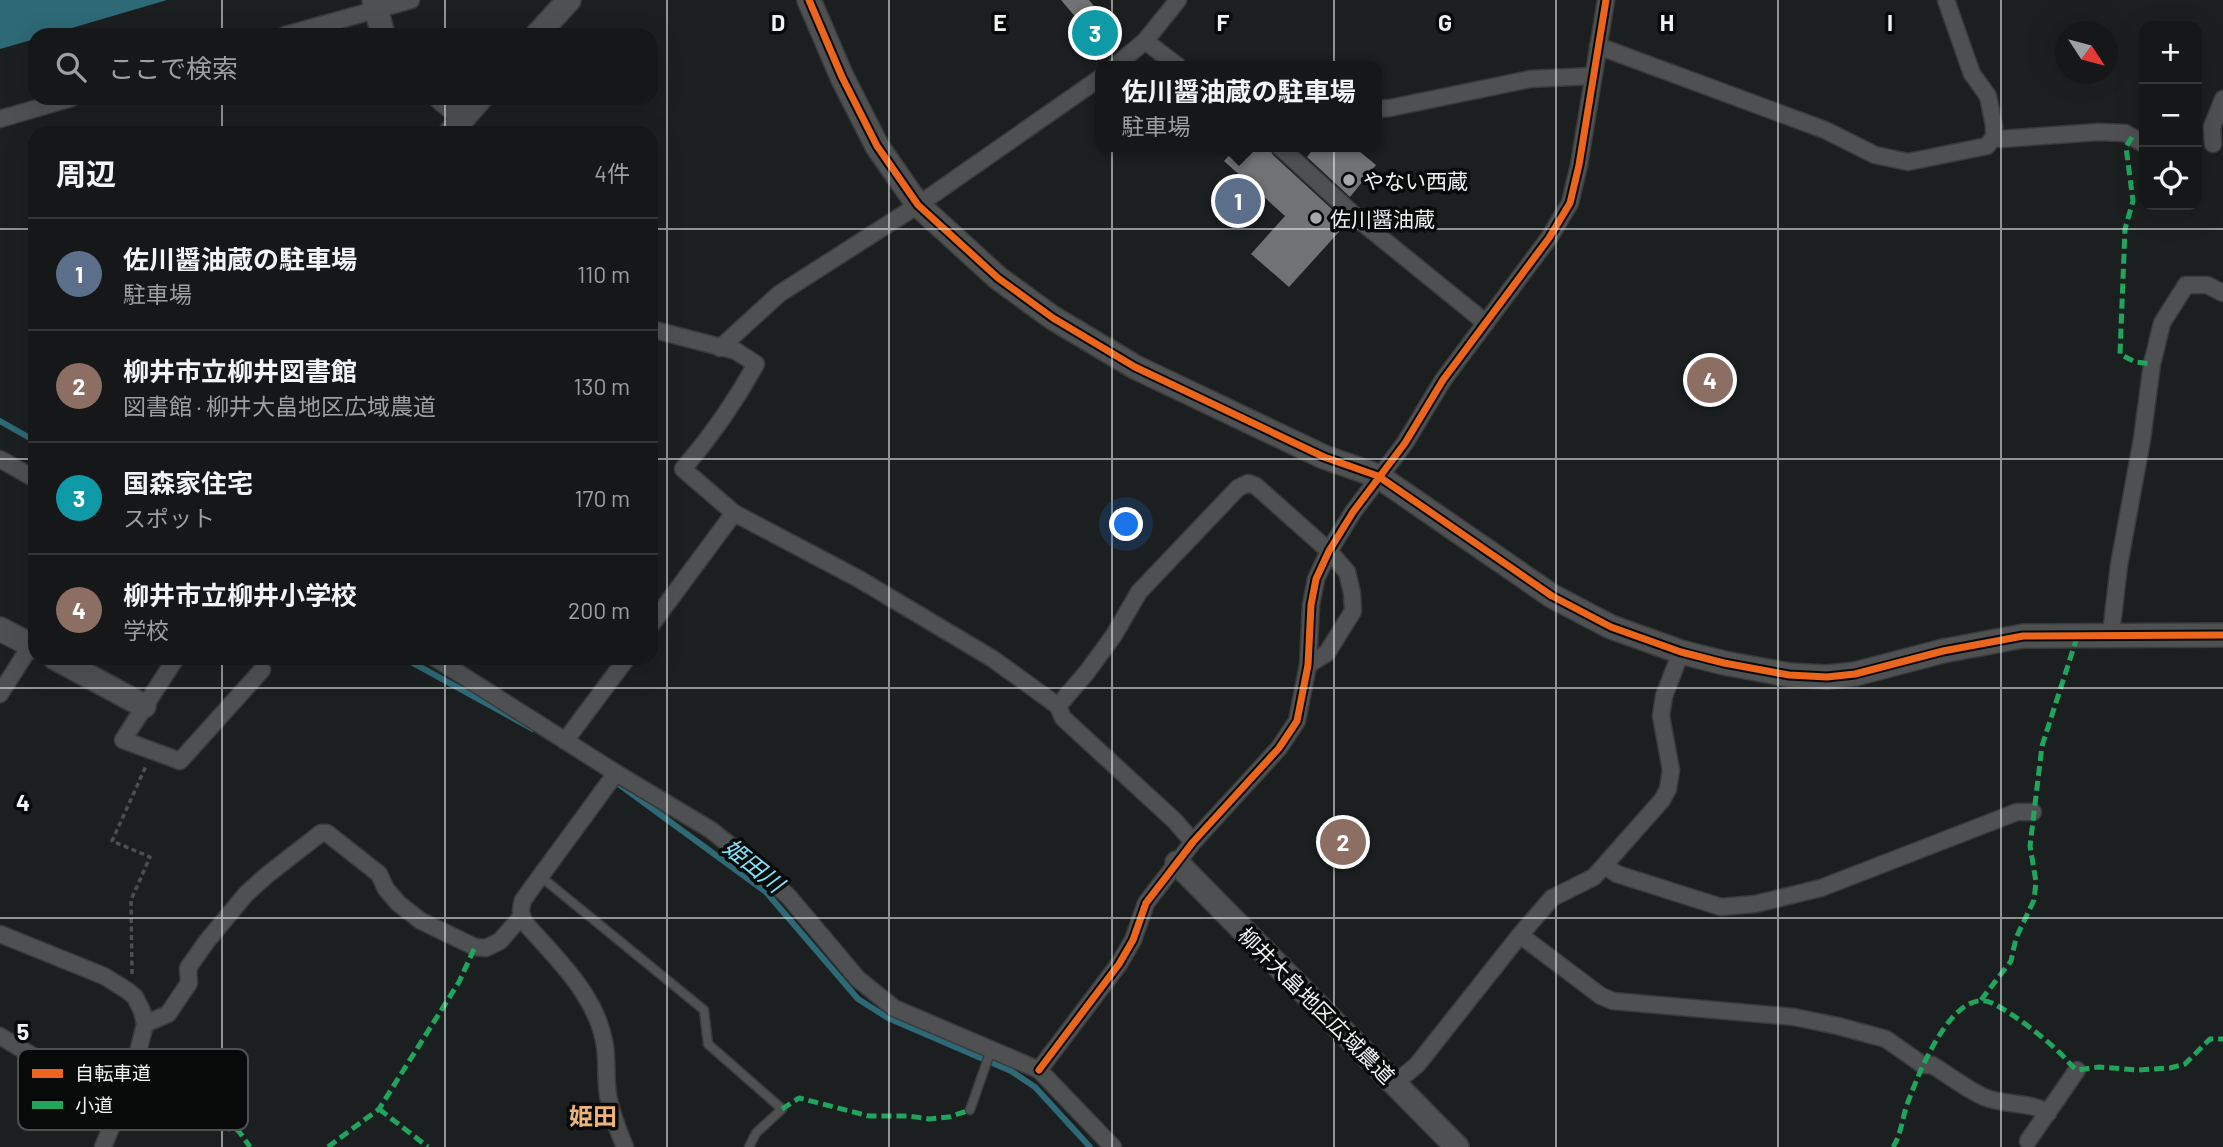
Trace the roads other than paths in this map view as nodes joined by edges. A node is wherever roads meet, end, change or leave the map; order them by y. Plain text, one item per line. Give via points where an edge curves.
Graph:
1 (411, 0) edge
2 (569, 0) edge
3 (809, 0) edge
4 (1178, 0) edge
5 (1606, 0) edge
6 (1946, 0) edge
7 (374, 5) edge
8 (306, 28) edge
9 (381, 28) edge
10 (543, 28) edge
11 (1145, 41) junction
12 (1598, 46) junction
13 (1121, 61) edge
14 (1171, 61) edge
15 (1592, 76) junction
16 (1095, 81) edge
17 (2223, 99) edge
18 (48, 105) edge
19 (445, 105) edge
20 (475, 105) edge
21 (1382, 108) edge
22 (0, 119) edge
23 (456, 125) edge
24 (1994, 137) junction
25 (2139, 141) edge
26 (2218, 142) edge
27 (1285, 152) edge
28 (918, 205) junction
29 (2223, 293) edge
30 (1486, 323) junction
31 (658, 331) edge
32 (720, 348) junction
33 (0, 459) edge
34 (28, 475) edge
35 (1378, 476) junction
36 (734, 513) junction
37 (1329, 551) junction
38 (658, 616) edge
39 (0, 628) edge
40 (2111, 634) junction
41 (2223, 635) edge
42 (28, 641) edge
43 (1681, 652) junction
44 (28, 653) edge
45 (68, 665) edge
46 (171, 665) edge
47 (446, 665) edge
48 (622, 665) edge
49 (1308, 665) junction
50 (262, 670) dead end
51 (0, 694) edge
52 (144, 706) junction
53 (1058, 706) junction
54 (565, 741) junction
55 (616, 773) junction
56 (2033, 811) dead end
57 (1193, 842) junction
58 (1177, 863) junction
59 (1605, 866) junction
60 (540, 876) junction
61 (521, 917) junction
62 (0, 934) edge
63 (1520, 935) junction
64 (145, 1024) junction
65 (0, 1035) edge
66 (23, 1049) edge
67 (139, 1049) edge
68 (991, 1050) junction
69 (1039, 1070) junction
70 (2077, 1070) dead end
71 (1395, 1083) junction
72 (970, 1110) dead end
73 (2048, 1113) junction
74 (110, 1130) edge
75 (2028, 1141) dead end
76 (103, 1147) edge
77 (625, 1147) edge
78 (749, 1147) edge
79 (1113, 1147) edge
80 (1457, 1147) edge

1 - 7 street
2 - 10 street
3 - 28 street via 877,146
4 - 11 street
5 - 12 street
6 - 24 street via 1972,74 1988,96
7 - 8 street
7 - 9 street
11 - 13 street
11 - 14 street
12 - 15 street
12 - 24 street via 1825,130 1875,155 1908,162 1931,159 1987,146
15 - 21 street via 1530,79
15 - 30 street via 1570,203
16 - 28 street
17 - 26 street via 2212,127
18 - 22 street
19 - 23 street
20 - 23 street
24 - 25 street via 2098,132 2124,133
27 - 30 street via 1364,224
28 - 32 street via 779,294
28 - 35 street via 998,278 1053,318 1135,367 1324,457
29 - 40 street via 2207,285 2186,285 2162,323
30 - 35 street
31 - 32 street
32 - 36 street via 736,351 756,364 735,403 683,469
33 - 34 street
35 - 37 street
35 - 43 street via 1552,596 1611,627
36 - 38 street
36 - 53 street via 970,645
37 - 49 street via 1311,604
37 - 49 street via 1347,572 1353,611 1327,653
37 - 53 street via 1256,486 1248,483 1238,488 1139,592 1107,644
39 - 42 street
40 - 41 street
40 - 43 street via 2002,639 1827,677 1789,675
43 - 59 street via 1661,716 1671,770 1668,789
44 - 51 street
45 - 52 street
46 - 52 street
47 - 54 street
48 - 54 street
49 - 57 street via 1297,721 1279,748
50 - 52 street via 180,761 122,740
53 - 57 street via 1063,718
54 - 55 street
55 - 60 street
55 - 68 street via 711,830 752,863 789,897 858,979 894,1008
56 - 59 street via 2017,812 1821,888 1755,904 1721,907 1617,874
57 - 58 street
58 - 69 street via 1146,903 1119,964
58 - 71 street, 柳井大畠地区広域農道
59 - 63 street via 1594,877 1552,898
60 - 61 street via 523,900
60 - 78 lane via 704,1010 708,1044 782,1109 756,1133
61 - 64 street via 500,941 486,948 475,947 398,903 379,874 321,833 246,894 188,968 189,983 168,1014
61 - 77 street via 583,991 595,1014 604,1040 608,1095
62 - 64 street via 104,976 135,997
63 - 71 street via 1417,1065
63 - 73 street via 1613,1001 1794,1017 1838,1026 1886,1039 1923,1065 1932,1065 1984,1097
64 - 67 street
65 - 66 street
68 - 69 street
68 - 72 lane
69 - 79 street
70 - 73 street
71 - 80 street, 柳井大畠地区広域農道
73 - 75 street
74 - 76 street

